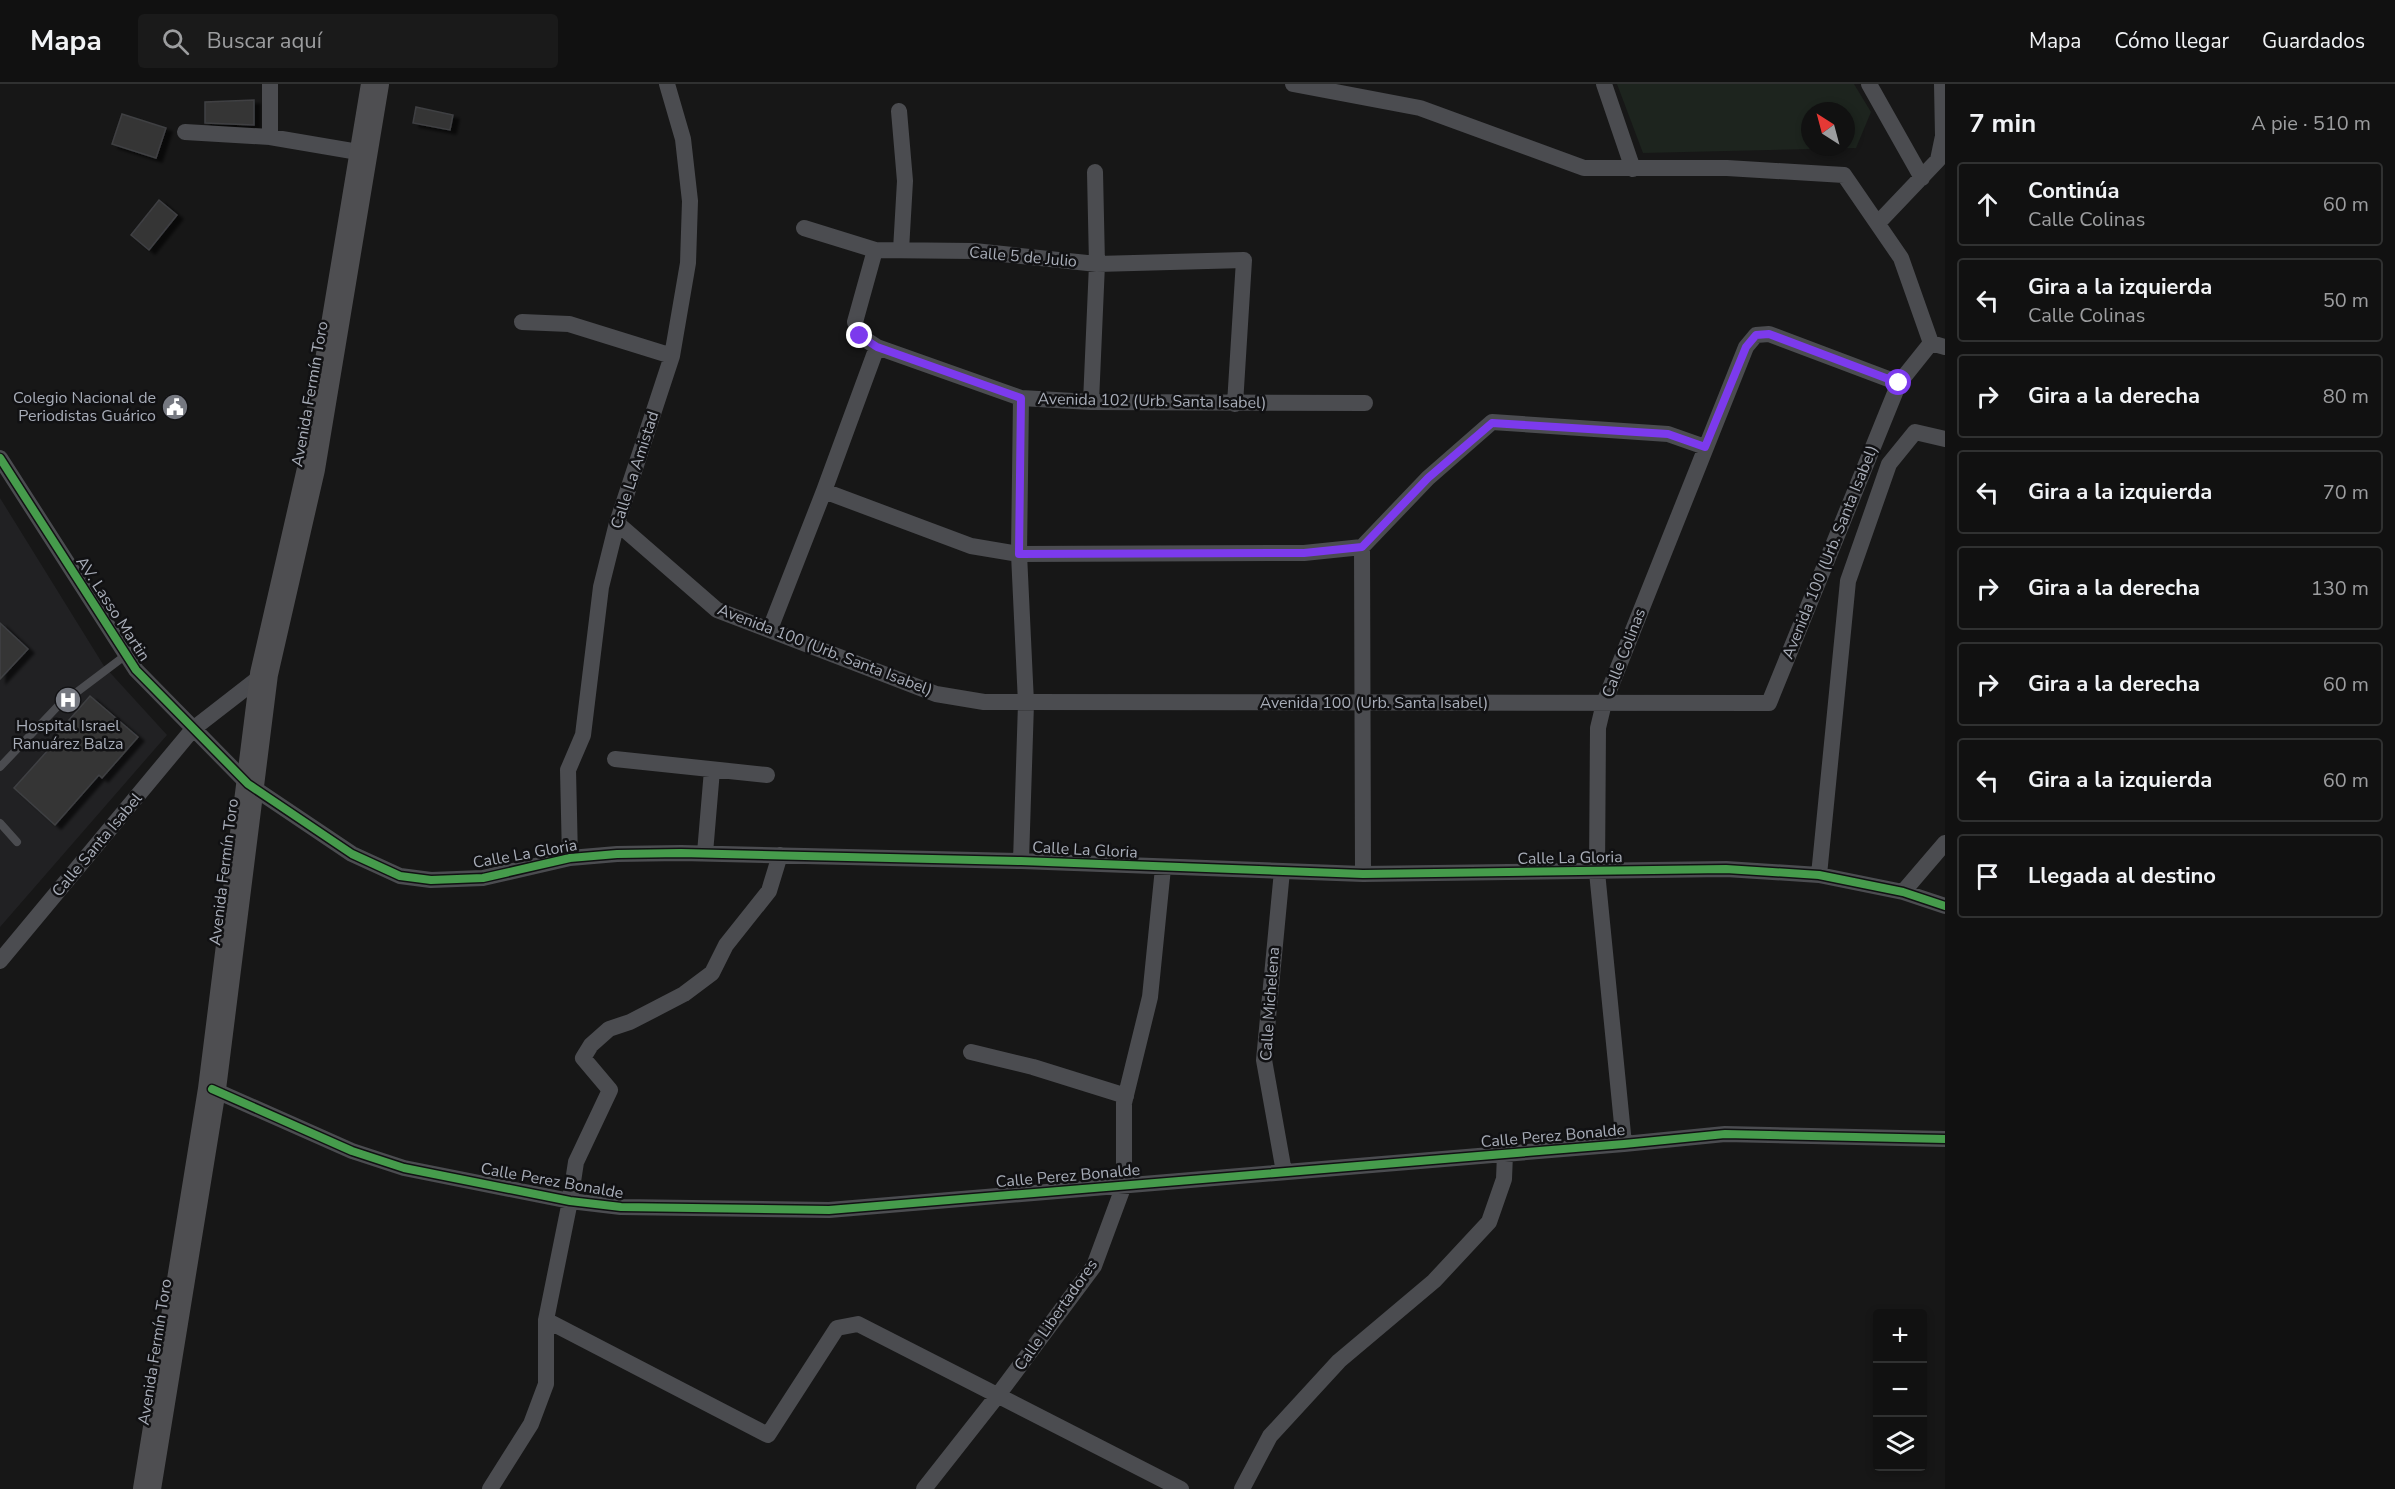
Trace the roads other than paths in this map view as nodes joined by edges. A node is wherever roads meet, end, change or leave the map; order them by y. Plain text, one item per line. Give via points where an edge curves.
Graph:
1 (270, 84) edge
2 (375, 84) edge
3 (666, 84) edge
4 (1293, 84) edge
5 (1604, 84) edge
6 (1869, 84) edge
7 (1942, 84) edge
8 (899, 111) dead end
9 (185, 132) dead end
10 (270, 137) junction
11 (364, 153) junction
12 (1633, 169) junction
13 (1095, 172) dead end
14 (1923, 177) junction
15 (1878, 223) junction
16 (804, 228) dead end
17 (875, 250) junction
18 (901, 250) junction
19 (1097, 264) junction
20 (522, 322) dead end
21 (1938, 345) edge
22 (877, 347) junction
23 (672, 356) junction
24 (1899, 383) junction
25 (1021, 398) junction
26 (1091, 402) junction
27 (1365, 403) dead end
28 (1235, 404) junction
29 (1945, 439) edge
30 (1705, 447) junction
31 (0, 458) edge
32 (824, 491) junction
33 (617, 523) junction
34 (1362, 547) junction
35 (1019, 554) junction
36 (770, 629) junction
37 (126, 655) junction
38 (264, 674) junction
39 (1604, 702) junction
40 (1026, 703) junction
41 (1361, 703) junction
42 (193, 729) junction
43 (615, 759) dead end
44 (0, 767) edge
45 (712, 770) junction
46 (767, 775) dead end
47 (248, 784) junction
48 (0, 823) edge
49 (17, 842) dead end
50 (1945, 843) edge
51 (705, 853) junction
52 (780, 855) junction
53 (570, 858) junction
54 (1021, 861) junction
55 (1163, 868) junction
56 (1282, 872) junction
57 (1598, 872) junction
58 (1363, 874) junction
59 (1819, 875) junction
60 (1903, 892) junction
61 (1945, 906) edge
62 (0, 961) edge
63 (971, 1052) dead end
64 (212, 1089) junction
65 (1126, 1096) junction
66 (1945, 1139) edge
67 (1624, 1144) junction
68 (1505, 1154) junction
69 (1284, 1172) junction
70 (1124, 1185) junction
71 (570, 1200) junction
72 (546, 1320) junction
73 (998, 1395) junction
74 (147, 1489) edge
75 (490, 1489) edge
76 (924, 1489) edge
77 (1181, 1489) edge
78 (1242, 1489) edge

1 - 10 street
2 - 11 highway, Avenida Fermín Toro
3 - 23 street, Calle La Amistad via 683,139 690,201 688,263
4 - 12 street via 1420,108 1584,168
5 - 12 street
6 - 14 street
7 - 14 street via 1943,136 1938,160
8 - 18 street via 905,181
9 - 10 street
10 - 11 street
11 - 38 highway, Avenida Fermín Toro via 311,469
12 - 15 street via 1727,168 1844,175
13 - 19 street
14 - 15 street
15 - 21 street via 1901,258
16 - 17 street, Calle 5 de Julio
17 - 18 street, Calle 5 de Julio
17 - 22 street, Avenida 102 (Urb. Santa Isabel) via 855,322 860,336
18 - 19 street, Calle 5 de Julio via 974,251
19 - 26 street
19 - 28 street, Calle 5 de Julio via 1244,260
20 - 23 street via 569,324
21 - 24 street, Avenida 100 (Urb. Santa Isabel)
22 - 25 street, Avenida 102 (Urb. Santa Isabel)
22 - 32 street
23 - 33 street, Calle La Amistad
24 - 30 street, Calle Colinas via 1769,334 1756,335 1746,347
24 - 39 street, Avenida 100 (Urb. Santa Isabel) via 1769,703
25 - 26 street, Avenida 102 (Urb. Santa Isabel)
25 - 35 street
26 - 28 street, Avenida 102 (Urb. Santa Isabel)
27 - 28 street, Avenida 102 (Urb. Santa Isabel)
29 - 59 street via 1915,432 1889,464 1848,581
30 - 34 street via 1668,434 1492,423 1428,478
30 - 39 street, Calle Colinas
31 - 37 street, AV. Lasso Martin
32 - 35 street via 971,546
32 - 36 street
33 - 36 street, Avenida 100 (Urb. Santa Isabel) via 717,610
33 - 53 street, Calle La Amistad via 601,587 583,735 568,770
34 - 35 street via 1304,553
34 - 41 street
35 - 40 street
36 - 40 street, Avenida 100 (Urb. Santa Isabel) via 936,694 984,702
37 - 42 street, AV. Lasso Martin
37 - 44 lane via 57,707
38 - 42 street, Calle Santa Isabel
38 - 47 highway, Avenida Fermín Toro
39 - 41 street, Avenida 100 (Urb. Santa Isabel)
39 - 57 street, Calle Colinas via 1598,728
40 - 41 street, Avenida 100 (Urb. Santa Isabel)
40 - 54 street
41 - 58 street
42 - 47 street, AV. Lasso Martin
42 - 62 street, Calle Santa Isabel
43 - 45 street
45 - 46 street
45 - 51 street
47 - 53 street, Calle La Gloria via 352,854 400,876 431,880 483,878
47 - 64 highway, Avenida Fermín Toro
48 - 49 lane
50 - 60 street
51 - 52 street, Calle La Gloria
51 - 53 street, Calle La Gloria
52 - 54 street, Calle La Gloria
52 - 71 street via 769,891 726,945 712,973 684,994 609,1029 583,1058 610,1090 576,1162
54 - 55 street, Calle La Gloria
55 - 56 street, Calle La Gloria
55 - 65 street, Calle Libertadores via 1150,997
56 - 58 street, Calle La Gloria
56 - 69 street, Calle Michelena via 1264,1060
57 - 58 street, Calle La Gloria
57 - 59 street, Calle La Gloria via 1726,869
57 - 67 street, Calle Colinas
59 - 60 street, Calle La Gloria
60 - 61 street, Calle La Gloria
63 - 65 street
64 - 71 street, Calle Perez Bonalde via 352,1151 404,1168
64 - 74 highway, Avenida Fermín Toro
65 - 70 street, Calle Libertadores
66 - 67 street, Calle Perez Bonalde via 1725,1134
67 - 68 street, Calle Perez Bonalde
68 - 69 street, Calle Perez Bonalde
68 - 78 street via 1504,1179 1489,1222 1434,1281 1331,1370 1270,1436
69 - 70 street, Calle Perez Bonalde
70 - 71 street, Calle Perez Bonalde via 829,1210 621,1208
70 - 73 street, Calle Libertadores via 1094,1266
71 - 72 street
72 - 73 street via 768,1435 837,1328 858,1324
72 - 75 street via 546,1384 531,1424
73 - 76 street, Calle Libertadores
73 - 77 street

